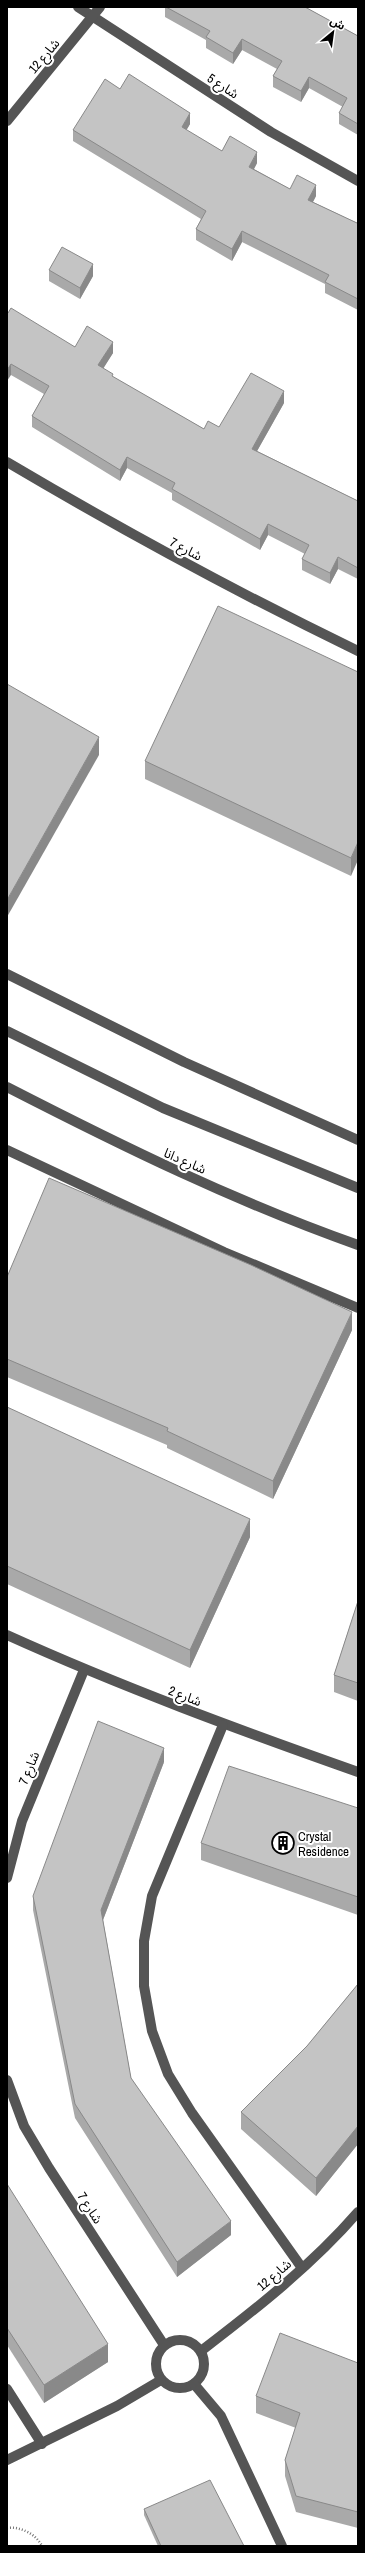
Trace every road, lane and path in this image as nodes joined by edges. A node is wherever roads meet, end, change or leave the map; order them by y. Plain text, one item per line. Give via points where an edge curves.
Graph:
1 (78, 7) edge
2 (100, 7) edge
3 (93, 17) junction
4 (7, 121) edge
5 (358, 181) edge
6 (7, 462) edge
7 (358, 651) edge
8 (7, 974) edge
9 (7, 1031) edge
10 (7, 1088) edge
11 (358, 1140) edge
12 (7, 1150) edge
13 (358, 1188) edge
14 (358, 1244) edge
15 (358, 1308) edge
16 (7, 1635) edge
17 (84, 1670) junction
18 (224, 1725) junction
19 (358, 1772) edge
20 (7, 1878) edge
21 (7, 2080) edge
22 (358, 2212) edge
23 (302, 2268) junction
24 (164, 2345) junction
25 (201, 2351) junction
26 (161, 2380) junction
27 (194, 2384) junction
28 (7, 2389) edge
29 (42, 2444) junction
30 (7, 2460) edge
31 (7, 2528) edge
32 (42, 2546) edge
33 (282, 2546) edge

1 - 3 street, شارع 5
2 - 3 street, شارع 12
3 - 4 street, شارع 12
3 - 5 street, شارع 5 via 271,132
6 - 7 street, شارع 7 via 112,524 249,598
8 - 11 street via 184,1062
9 - 13 street via 163,1108
10 - 14 street, شارع دانا via 145,1157 288,1220
12 - 15 street via 224,1252
16 - 17 street, شارع 2
17 - 18 street, شارع 2
17 - 20 street, شارع 7 via 22,1821
18 - 19 street, شارع 2
18 - 23 street via 152,1896 144,1941 144,1986 152,2031 168,2074 192,2113
21 - 24 street, شارع 7 via 24,2126
22 - 23 street, شارع 12
23 - 25 street, شارع 12 via 251,2313
24 - 25 street via 173,2340 184,2340 194,2344
24 - 26 street via 155,2362 156,2372
25 - 27 street via 205,2363 202,2375
26 - 27 street via 171,2387 183,2389
26 - 29 street
27 - 33 street via 224,2422
28 - 29 street
29 - 30 street
31 - 32 path via 26,2531 40,2541

